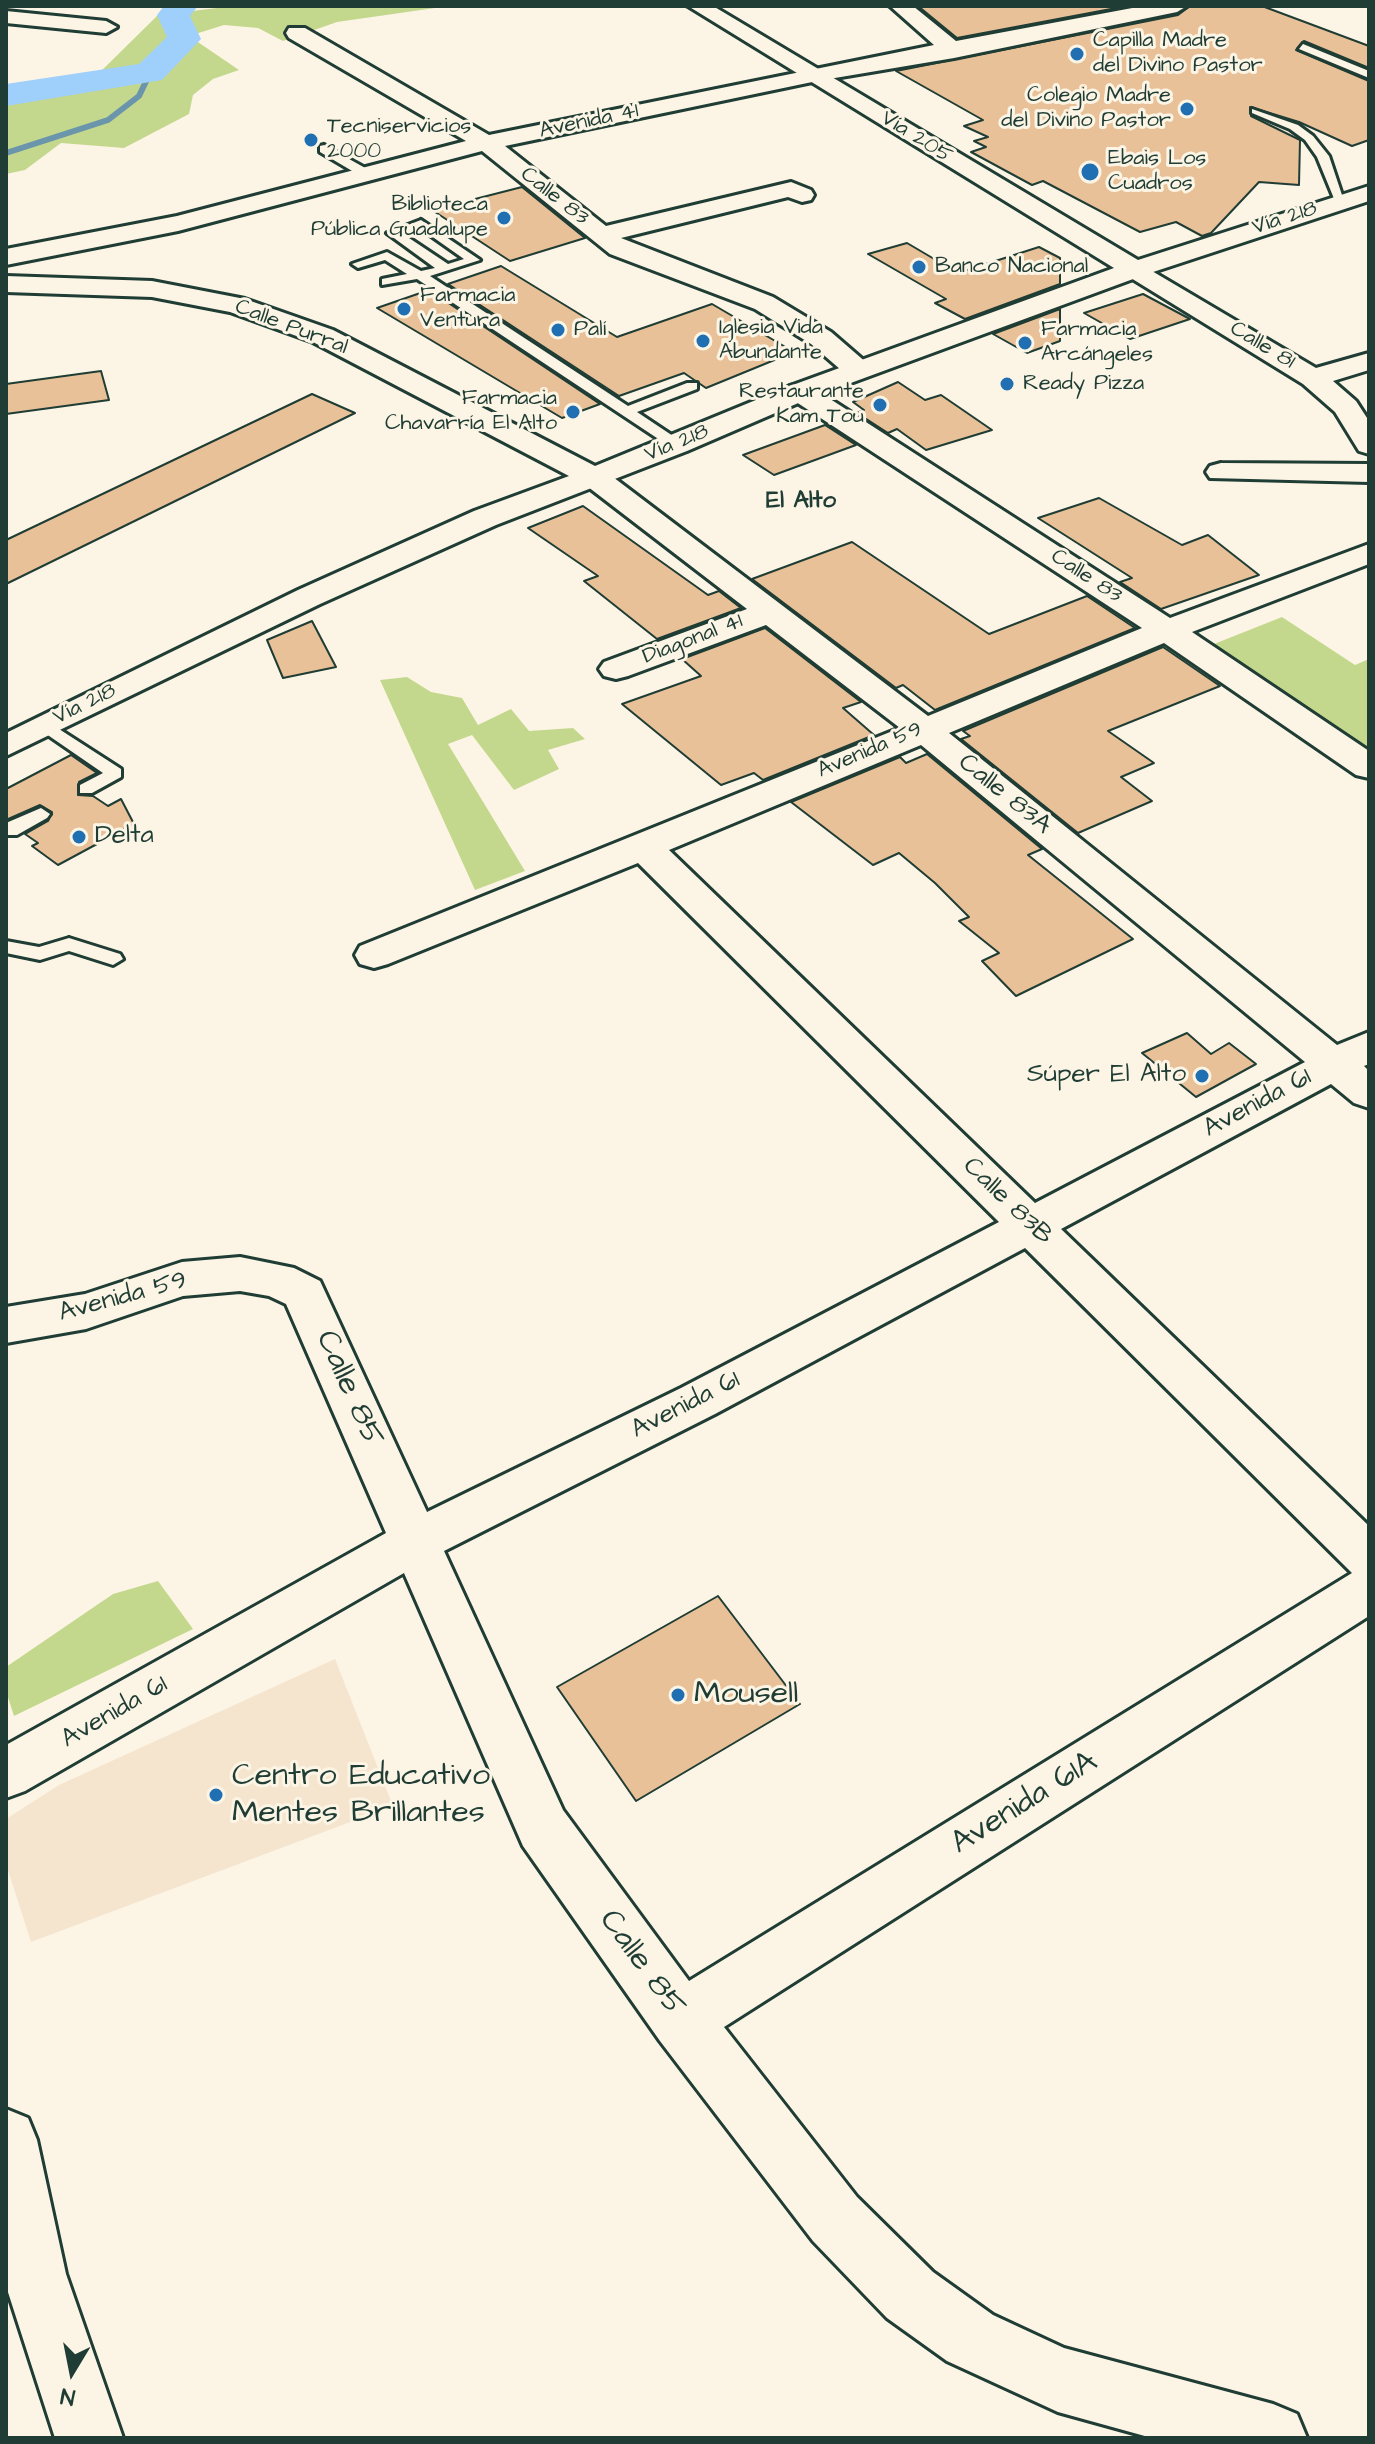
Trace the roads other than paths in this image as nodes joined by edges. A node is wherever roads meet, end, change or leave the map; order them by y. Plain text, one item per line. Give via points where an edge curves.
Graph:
1 (698, 6) edge
2 (900, 6) edge
3 (1074, 6) edge
4 (1177, 6) edge
5 (6, 17) edge
6 (1097, 22) junction
7 (106, 27) dead end
8 (297, 33) dead end
9 (1303, 47) dead end
10 (954, 51) junction
11 (817, 74) junction
12 (1369, 75) edge
13 (1256, 111) dead end
14 (486, 143) junction
15 (324, 149) dead end
16 (363, 172) junction
17 (1369, 193) edge
18 (802, 195) dead end
19 (1341, 201) junction
20 (602, 235) junction
21 (6, 257) edge
22 (358, 264) dead end
23 (446, 269) junction
24 (1135, 269) junction
25 (419, 275) junction
26 (387, 282) dead end
27 (6, 284) edge
28 (1369, 361) edge
29 (858, 370) junction
30 (1313, 378) junction
31 (692, 386) dead end
32 (800, 392) junction
33 (625, 412) junction
34 (677, 445) junction
35 (1369, 445) edge
36 (1221, 472) dead end
37 (1369, 473) edge
38 (594, 477) junction
39 (1369, 553) edge
40 (770, 612) junction
41 (1167, 630) junction
42 (616, 669) dead end
43 (45, 725) junction
44 (923, 729) junction
45 (6, 746) edge
46 (1369, 767) edge
47 (86, 789) dead end
48 (41, 814) dead end
49 (6, 829) edge
50 (644, 847) junction
51 (6, 947) edge
52 (374, 955) dead end
53 (113, 959) dead end
54 (1351, 1055) edge
55 (1369, 1093) edge
56 (1029, 1224) junction
57 (240, 1274) joint
58 (6, 1325) edge
59 (416, 1541) junction
60 (1369, 1558) edge
61 (1369, 1589) edge
62 (6, 1773) edge
63 (681, 2020) junction
64 (6, 2140) edge
65 (20, 2282) edge
66 (89, 2438) edge
67 (1273, 2438) edge

1 - 11 street, Vía 205
2 - 10 street
3 - 6 street
4 - 6 street, Avenida 41
5 - 7 street
6 - 10 street, Avenida 41
8 - 14 street, Calle 83
9 - 12 lane
10 - 11 street, Avenida 41
11 - 14 street, Avenida 41
11 - 24 street, Vía 205
13 - 19 lane via 1309,138 1323,156
14 - 16 street, Avenida 41
14 - 20 street, Calle 83
15 - 16 lane
16 - 21 street, Avenida 41 via 178,223
17 - 19 street, Vía 218
18 - 20 street via 791,189
19 - 24 street, Vía 218
20 - 29 street, Calle 83 via 656,265 764,303 821,338
22 - 25 lane via 387,256
23 - 23 lane via 394,234 393,233 423,225 474,260
23 - 25 lane
24 - 29 street, Vía 218
24 - 30 street, Calle 81
25 - 26 lane
25 - 33 lane
27 - 38 street, Calle Purral via 152,289 236,305 323,336
28 - 30 street
29 - 32 street, Vía 218
30 - 35 street, Calle 81 via 1346,407
31 - 33 lane
32 - 34 street, Vía 218
32 - 41 street, Calle 83
33 - 34 lane
34 - 38 street, Vía 218
36 - 37 street
38 - 40 street, Calle 83A
38 - 43 street, Vía 218 via 485,518 336,585
39 - 41 street, Avenida 59
40 - 42 street, Diagonal 41
40 - 44 street, Calle 83A
41 - 44 street, Avenida 59
41 - 46 street, Calle 83
43 - 45 street, Vía 218
43 - 47 lane via 115,773
44 - 50 street, Avenida 59
44 - 54 street, Calle 83A
48 - 49 lane
50 - 52 street, Avenida 59
50 - 56 street, Calle 83B
51 - 53 lane via 40,954 69,944
54 - 55 street, Calle 83A
54 - 56 street, Avenida 61
56 - 59 street, Avenida 61 via 698,1401
56 - 60 street, Calle 83B
57 - 58 street, Avenida 59 via 182,1279 86,1311
57 - 59 street, Calle 85 via 278,1280 304,1293
59 - 62 street, Avenida 61
59 - 63 street, Calle 85 via 543,1828
61 - 63 street, Avenida 61A
63 - 67 street, Calle 85 via 835,2219 910,2295 970,2338 1058,2379
64 - 65 street
65 - 66 street

